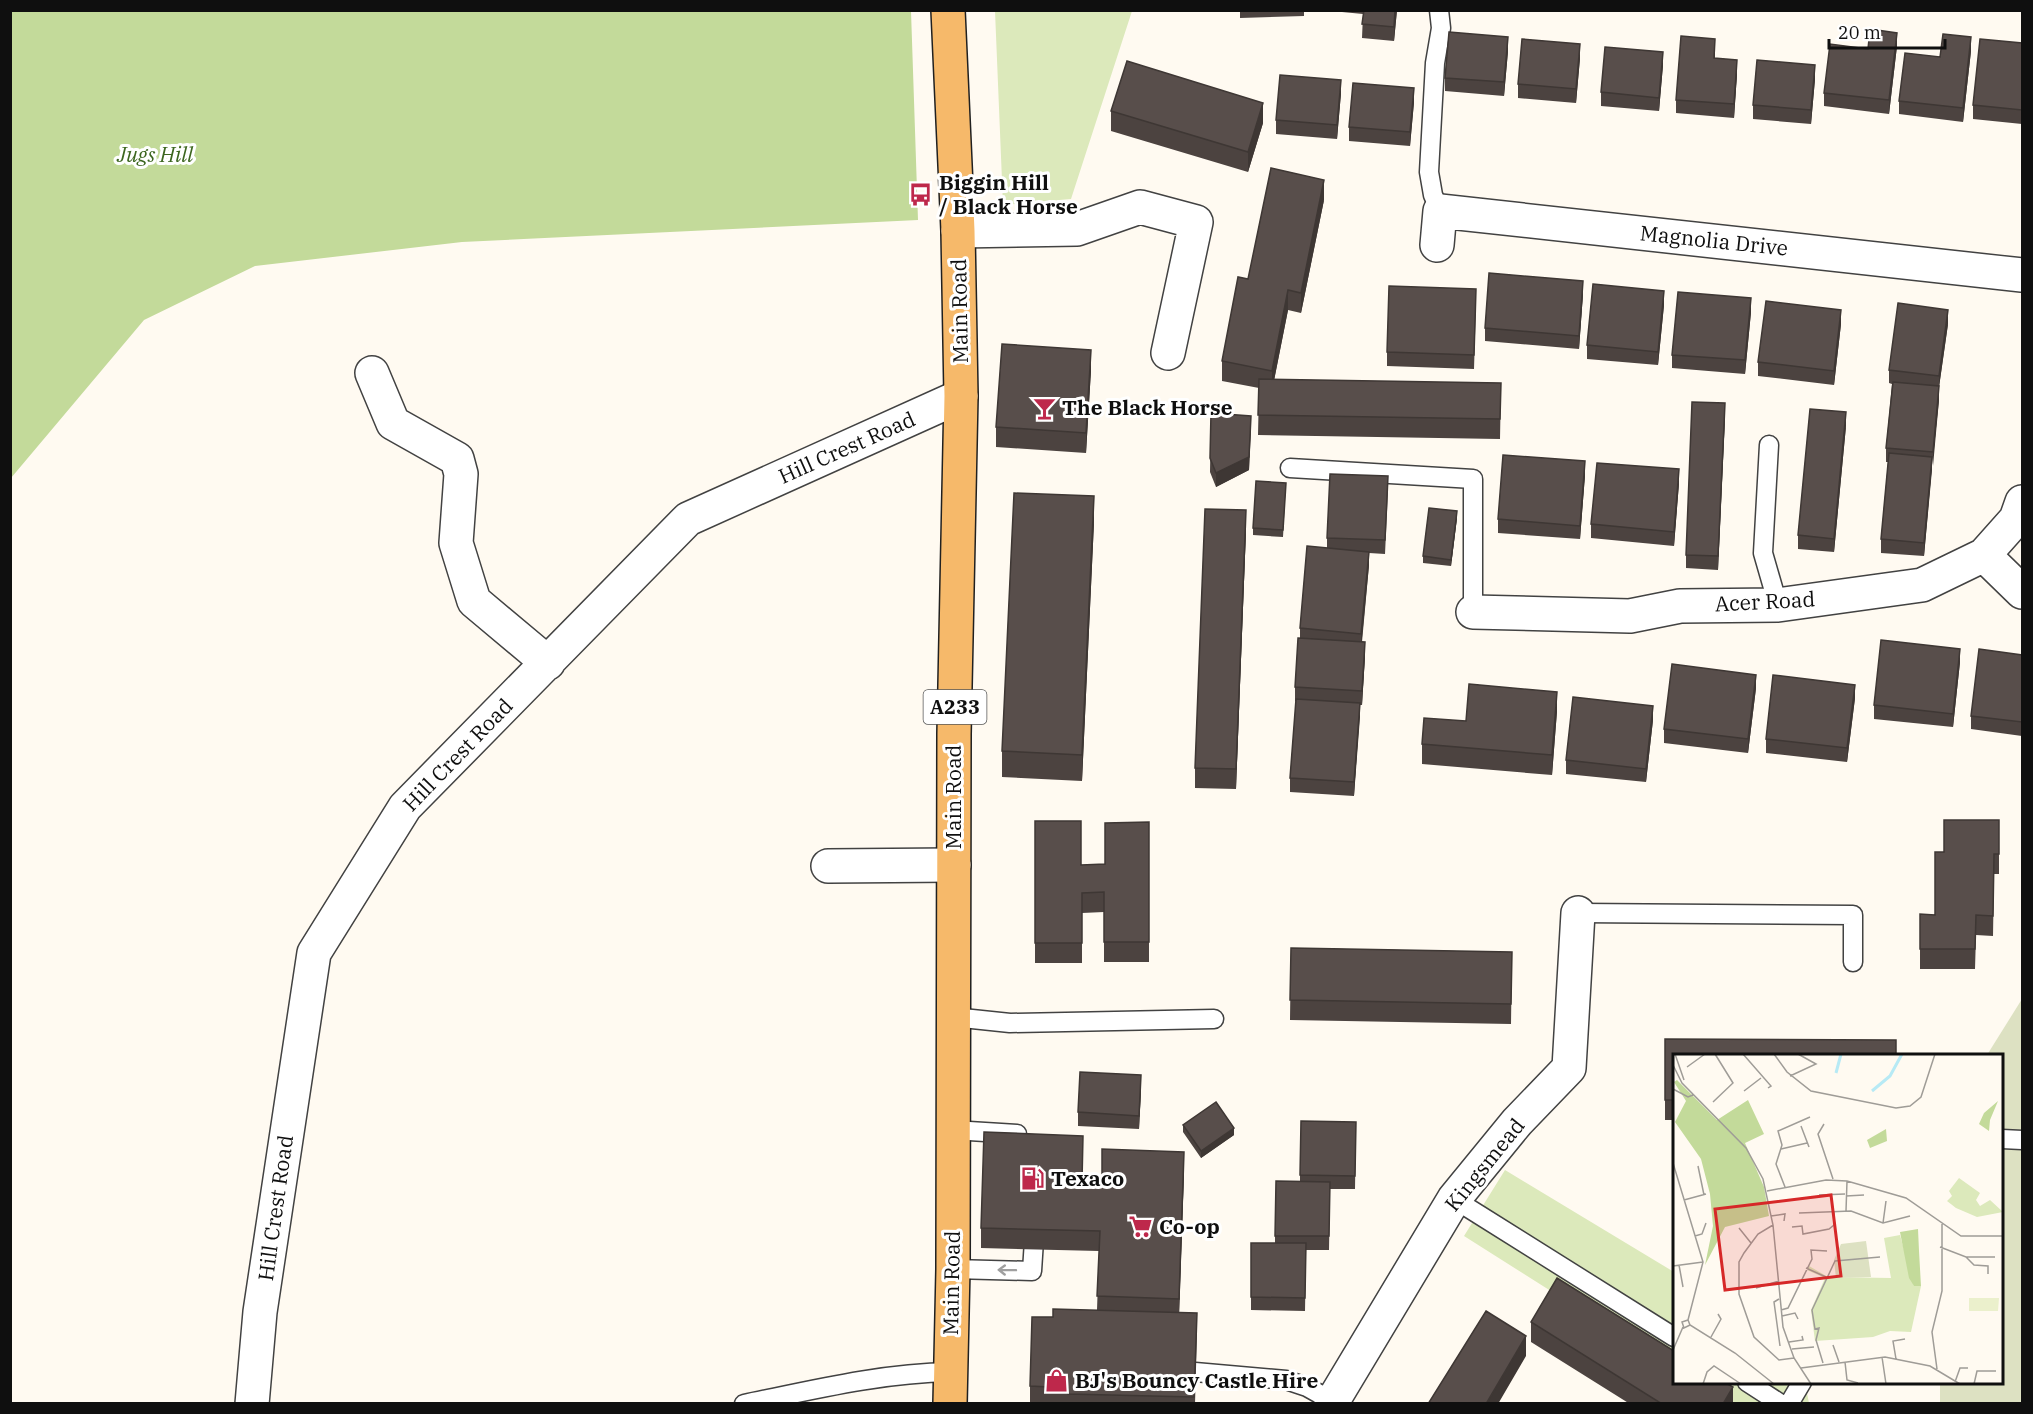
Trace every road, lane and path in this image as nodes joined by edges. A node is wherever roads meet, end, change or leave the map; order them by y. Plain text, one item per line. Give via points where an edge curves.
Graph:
1 (948, 10) edge
2 (1439, 10) edge
3 (1440, 210) junction
4 (958, 231) junction
5 (1437, 246) dead end
6 (2022, 275) edge
7 (1168, 353) dead end
8 (372, 374) dead end
9 (962, 396) junction
10 (1769, 445) dead end
11 (1290, 468) dead end
12 (2022, 502) edge
13 (1984, 555) junction
14 (2022, 592) edge
15 (1778, 605) junction
16 (1473, 612) joint
17 (548, 663) junction
18 (954, 865) junction
19 (828, 866) dead end
20 (1578, 913) joint
21 (1853, 962) dead end
22 (953, 1017) junction
23 (1214, 1020) dead end
24 (953, 1130) junction
25 (1040, 1136) edge
26 (2003, 1139) edge
27 (2022, 1140) edge
28 (1454, 1199) junction
29 (1036, 1203) edge
30 (954, 1269) junction
31 (1673, 1336) edge
32 (1195, 1372) edge
33 (1750, 1384) edge
34 (1802, 1384) edge
35 (951, 1388) edge
36 (1331, 1402) edge
37 (252, 1404) edge
38 (744, 1404) edge
39 (1781, 1404) edge
40 (1789, 1404) edge

1 - 4 main road, Main Road / A233
2 - 3 lane via 1441,28 1435,63 1429,172
3 - 5 street
3 - 6 street, Magnolia Drive
4 - 7 street via 1077,229 1140,207 1196,222
4 - 9 main road, Main Road / A233
8 - 17 street via 393,423 457,459 461,474 456,543 474,601
9 - 17 street, Hill Crest Road via 688,519
9 - 18 main road, Main Road / A233
10 - 15 lane via 1763,553
11 - 16 lane via 1473,479
12 - 13 street, Acer Road via 2016,519
13 - 14 street
13 - 15 street, Acer Road via 1922,585
15 - 16 street, Acer Road via 1680,606 1630,616
17 - 37 street, Hill Crest Road via 405,807 314,953 261,1312
18 - 19 street
18 - 22 main road, Main Road / A233
20 - 21 lane via 1853,915
20 - 28 street, Kingsmead via 1569,1068 1517,1122
22 - 23 lane via 1010,1023
22 - 24 main road, Main Road / A233
24 - 25 lane
24 - 30 main road, Main Road / A233
26 - 27 lane
28 - 31 lane
28 - 36 street, Kingsmead
29 -> 30 lane via 1032,1271
30 - 35 main road, Main Road / A233
32 - 36 lane via 1286,1380
33 - 39 lane
34 - 40 lane
35 - 38 lane via 922,1372

